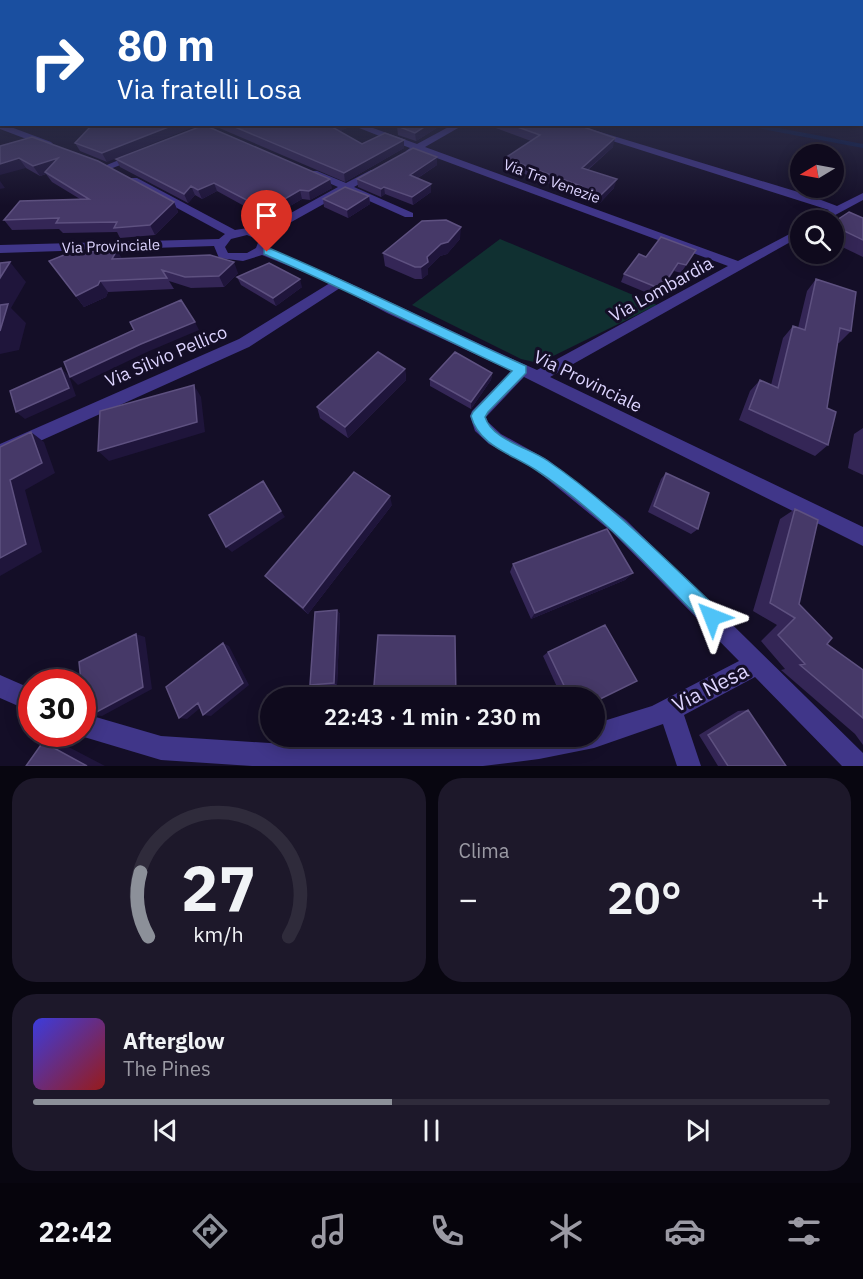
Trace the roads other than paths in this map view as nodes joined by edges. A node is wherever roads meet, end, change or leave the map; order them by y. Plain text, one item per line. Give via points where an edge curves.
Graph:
1 (23, 135) edge
2 (192, 135) edge
3 (376, 135) edge
4 (442, 135) edge
5 (598, 135) edge
6 (184, 137) edge
7 (55, 147) edge
8 (151, 150) edge
9 (411, 151) junction
10 (386, 165) edge
11 (303, 169) edge
12 (347, 187) junction
13 (863, 196) edge
14 (838, 210) joint
15 (409, 215) dead end
16 (234, 234) junction
17 (790, 237) edge
18 (221, 242) junction
19 (261, 242) junction
20 (0, 249) edge
21 (740, 266) junction
22 (340, 282) junction
23 (530, 373) junction
24 (0, 452) edge
25 (863, 537) edge
26 (758, 663) junction
27 (0, 686) edge
28 (18, 694) edge
29 (670, 709) junction
30 (96, 729) edge
31 (605, 734) edge
32 (539, 747) edge
33 (689, 766) edge
34 (860, 766) edge

1 - 7 street
2 - 6 street
3 - 9 street, Via Tre Venezie
4 - 9 street
5 - 14 street
8 - 16 street via 102,165
9 - 21 street, Via Tre Venezie
10 - 12 street
11 - 12 street
12 - 15 street
12 - 19 street
13 - 14 street
16 - 18 street
16 - 19 street via 248,231
17 - 21 street, Via Lombardia
18 - 19 street via 221,252 228,257 248,257
18 - 20 street, Via Provinciale
19 - 22 street, Via Provinciale
21 - 23 street, Via Lombardia
22 - 23 street, Via Provinciale
22 - 24 street, Via Silvio Pellico via 244,343
23 - 25 street, Via Provinciale
23 - 26 street, Via Lombardia via 483,408 478,416 481,426 495,439 542,465 619,526
26 - 29 street, Via Nesa
26 - 34 street, Via Nesa
27 - 28 street
29 - 31 street, Via Nesa
29 - 33 street
30 - 32 street, Via Nesa via 161,748 285,756 458,757

